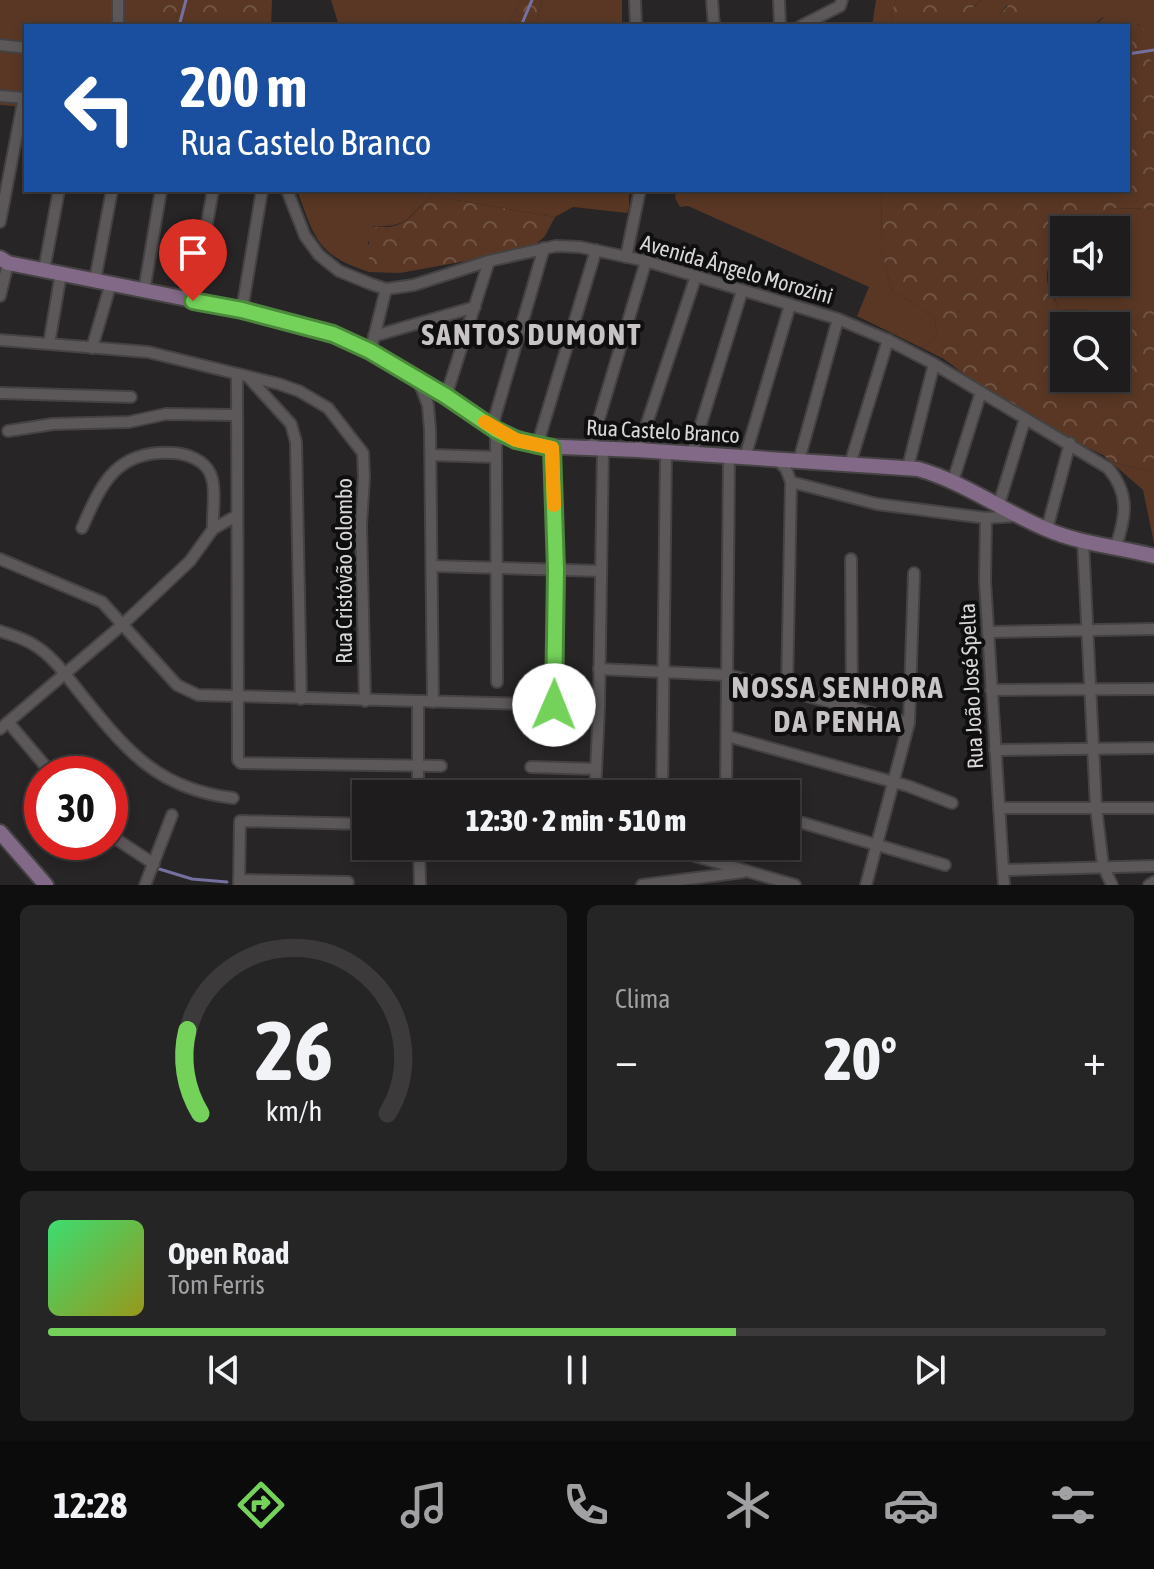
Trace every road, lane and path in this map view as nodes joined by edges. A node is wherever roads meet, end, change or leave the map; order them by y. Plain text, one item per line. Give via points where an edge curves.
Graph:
1 (118, 0) edge
2 (635, 0) edge
3 (712, 0) edge
4 (779, 0) edge
5 (841, 3) edge
6 (118, 24) edge
7 (636, 24) edge
8 (714, 24) edge
9 (780, 24) edge
10 (804, 24) edge
11 (0, 45) edge
12 (24, 48) edge
13 (0, 96) edge
14 (24, 98) edge
15 (24, 103) edge
16 (59, 192) edge
17 (112, 192) edge
18 (161, 192) edge
19 (213, 192) edge
20 (262, 192) edge
21 (288, 192) edge
22 (640, 192) edge
23 (0, 222) edge
24 (544, 248) junction
25 (596, 250) junction
26 (626, 257) junction
27 (4, 261) edge
28 (489, 261) junction
29 (646, 261) junction
30 (44, 270) junction
31 (61, 273) junction
32 (696, 276) junction
33 (95, 280) junction
34 (111, 283) junction
35 (386, 289) junction
36 (144, 291) junction
37 (742, 291) junction
38 (0, 296) edge
39 (193, 301) junction
40 (790, 305) junction
41 (475, 307) junction
42 (242, 310) junction
43 (838, 319) junction
44 (0, 340) edge
45 (888, 340) junction
46 (49, 344) junction
47 (372, 344) junction
48 (92, 348) junction
49 (934, 364) junction
50 (243, 375) junction
51 (418, 380) junction
52 (981, 392) junction
53 (0, 393) edge
54 (446, 396) junction
55 (131, 397) dead end
56 (237, 415) junction
57 (1025, 419) junction
58 (494, 428) junction
59 (8, 431) dead end
60 (1070, 443) junction
61 (544, 447) junction
62 (596, 449) junction
63 (638, 450) junction
64 (666, 452) junction
65 (692, 453) junction
66 (431, 455) junction
67 (496, 457) junction
68 (729, 457) junction
69 (745, 457) junction
70 (778, 460) junction
71 (799, 460) junction
72 (850, 464) junction
73 (908, 467) junction
74 (953, 481) junction
75 (791, 482) junction
76 (999, 504) junction
77 (236, 516) junction
78 (1020, 516) junction
79 (986, 518) junction
80 (82, 528) dead end
81 (213, 529) junction
82 (1047, 529) junction
83 (1083, 541) junction
84 (1116, 546) junction
85 (1154, 556) edge
86 (0, 559) edge
87 (851, 559) dead end
88 (433, 566) junction
89 (496, 568) junction
90 (556, 569) junction
91 (601, 571) junction
92 (914, 573) dead end
93 (122, 625) junction
94 (1089, 629) junction
95 (1154, 629) edge
96 (0, 631) edge
97 (988, 632) junction
98 (599, 669) junction
99 (664, 671) junction
100 (65, 674) junction
101 (728, 675) junction
102 (497, 682) dead end
103 (1090, 689) junction
104 (1154, 689) edge
105 (991, 690) junction
106 (787, 691) junction
107 (238, 696) junction
108 (301, 699) junction
109 (365, 701) junction
110 (418, 701) junction
111 (433, 702) junction
112 (554, 705) junction
113 (599, 706) junction
114 (852, 707) junction
115 (909, 723) junction
116 (4, 726) edge
117 (727, 736) junction
118 (1093, 748) junction
119 (1154, 748) edge
120 (995, 750) junction
121 (34, 756) edge
122 (418, 764) junction
123 (441, 766) dead end
124 (531, 767) dead end
125 (596, 769) junction
126 (418, 780) edge
127 (596, 780) edge
128 (662, 780) edge
129 (726, 780) edge
130 (894, 783) junction
131 (233, 798) dead end
132 (952, 803) dead end
133 (1096, 807) junction
134 (999, 808) junction
135 (1154, 808) edge
136 (172, 815) dead end
137 (800, 822) edge
138 (352, 824) edge
139 (0, 832) edge
140 (878, 844) junction
141 (128, 847) edge
142 (419, 860) edge
143 (710, 860) edge
144 (154, 864) junction
145 (945, 865) dead end
146 (1103, 866) junction
147 (1154, 866) edge
148 (1004, 870) junction
149 (749, 871) junction
150 (239, 882) edge
151 (348, 882) dead end
152 (1154, 882) edge
153 (42, 884) edge
154 (145, 885) edge
155 (420, 885) edge
156 (642, 885) edge
157 (795, 885) edge
158 (866, 885) edge
159 (1004, 885) edge
160 (1112, 885) edge
161 (1149, 885) edge

1 - 6 street
2 - 7 street
3 - 8 street
4 - 9 street
5 - 10 street
11 - 12 street
13 - 14 street
15 - 23 street
16 - 30 street
17 - 33 street
18 - 36 street
19 - 39 street
20 - 42 street
21 - 35 street, Avenida Ângelo Morozini via 305,236 319,255 351,277
22 - 26 street
24 - 25 street, Avenida Ângelo Morozini
24 - 28 street, Avenida Ângelo Morozini
24 - 58 street
25 - 26 street, Avenida Ângelo Morozini
25 - 61 street
26 - 29 street, Avenida Ângelo Morozini
27 - 30 street, Rua Castelo Branco
27 - 38 street
28 - 35 street, Avenida Ângelo Morozini via 429,282
28 - 41 street
29 - 32 street, Avenida Ângelo Morozini
29 - 62 street
30 - 31 street, Rua Castelo Branco
31 - 33 street, Rua Castelo Branco
31 - 46 street
32 - 37 street, Avenida Ângelo Morozini
32 - 63 street
33 - 34 street, Rua Castelo Branco
34 - 36 street, Rua Castelo Branco
34 - 48 street
35 - 47 street
36 - 39 street, Rua Castelo Branco
37 - 40 street, Avenida Ângelo Morozini
37 - 65 street
39 - 42 street, Rua Castelo Branco
40 - 43 street, Avenida Ângelo Morozini
40 - 69 street
41 - 47 street
41 - 54 street
42 - 47 street, Rua Castelo Branco
43 - 45 street, Avenida Ângelo Morozini
43 - 71 street
44 - 46 street, Rua Cristóvão Colombo
45 - 49 street, Avenida Ângelo Morozini
45 - 72 street
46 - 48 street, Rua Cristóvão Colombo
47 - 51 street, Rua Castelo Branco
48 - 50 street, Rua Cristóvão Colombo via 148,352
49 - 52 street, Avenida Ângelo Morozini
49 - 73 street
50 - 56 street
50 - 108 street via 295,433
50 - 109 street, Rua Cristóvão Colombo via 299,391 328,408 363,453
51 - 54 street, Rua Castelo Branco
51 - 66 street via 428,405
52 - 57 street, Avenida Ângelo Morozini
52 - 74 street
53 - 55 street
54 - 58 street, Rua Castelo Branco
56 - 59 street via 166,414
56 - 77 street
57 - 60 street, Avenida Ângelo Morozini
57 - 76 street
58 - 61 street, Rua Castelo Branco
58 - 67 street
60 - 82 street
60 - 84 street, Avenida Ângelo Morozini via 1108,468 1123,492 1126,511
61 - 62 street, Rua Castelo Branco
61 - 90 street
62 - 63 street, Rua Castelo Branco
62 - 91 street
63 - 64 street, Rua Castelo Branco
64 - 65 street, Rua Castelo Branco
64 - 99 street
65 - 68 street, Rua Castelo Branco
66 - 67 street
66 - 88 street
67 - 89 street
68 - 69 street, Rua Castelo Branco
68 - 101 street
69 - 70 street, Rua Castelo Branco
70 - 71 street, Rua Castelo Branco
70 - 75 street
71 - 72 street, Rua Castelo Branco
72 - 73 street, Rua Castelo Branco
73 - 74 street, Rua Castelo Branco
74 - 76 street, Rua Castelo Branco
75 - 79 street via 877,504
75 - 106 street
76 - 78 street, Rua Castelo Branco
77 - 81 street
77 - 107 street
78 - 79 street
78 - 82 street, Rua Castelo Branco
79 - 97 street, Rua João José Spelta
80 - 81 street via 112,473 124,462 154,452 193,457 209,471
81 - 93 street via 190,561
82 - 83 street, Rua Castelo Branco
83 - 84 street, Rua Castelo Branco
83 - 94 street
84 - 85 street, Rua Castelo Branco
86 - 93 street via 96,598
87 - 114 street
88 - 89 street
88 - 111 street
89 - 90 street
89 - 102 street
90 - 91 street
90 - 112 street
91 - 98 street
92 - 115 street
93 - 100 street
93 - 107 street via 184,690
94 - 95 street
94 - 97 street
94 - 103 street
96 - 100 street via 35,645
97 - 105 street, Rua João José Spelta
98 - 99 street
98 - 113 street
99 - 101 street
99 - 128 street
100 - 116 street
100 - 131 street via 148,768 183,787
101 - 106 street
101 - 117 street
103 - 104 street
103 - 105 street
103 - 118 street
105 - 120 street, Rua João José Spelta
106 - 114 street
107 - 108 street
107 - 122 street via 241,763
108 - 109 street
109 - 110 street
110 - 111 street
110 - 122 street
111 - 112 street
112 - 113 street
113 - 125 street
114 - 115 street
115 - 130 street
116 - 121 street
117 - 129 street
117 - 130 street
118 - 119 street
118 - 120 street
118 - 133 street
120 - 134 street, Rua João José Spelta
122 - 123 street
122 - 126 street
124 - 125 street
125 - 127 street
130 - 132 street
130 - 140 street
133 - 134 street
133 - 135 street
133 - 146 street
134 - 148 street, Rua João José Spelta
136 - 144 street
137 - 140 street
138 - 150 street via 240,821
139 - 153 street
140 - 145 street
140 - 158 street
141 - 144 street
142 - 155 street
143 - 149 street
144 - 154 street
146 - 147 street
146 - 148 street
146 - 160 street
148 - 159 street, Rua João José Spelta
149 - 156 street
149 - 157 street
150 - 151 street
152 - 161 street

